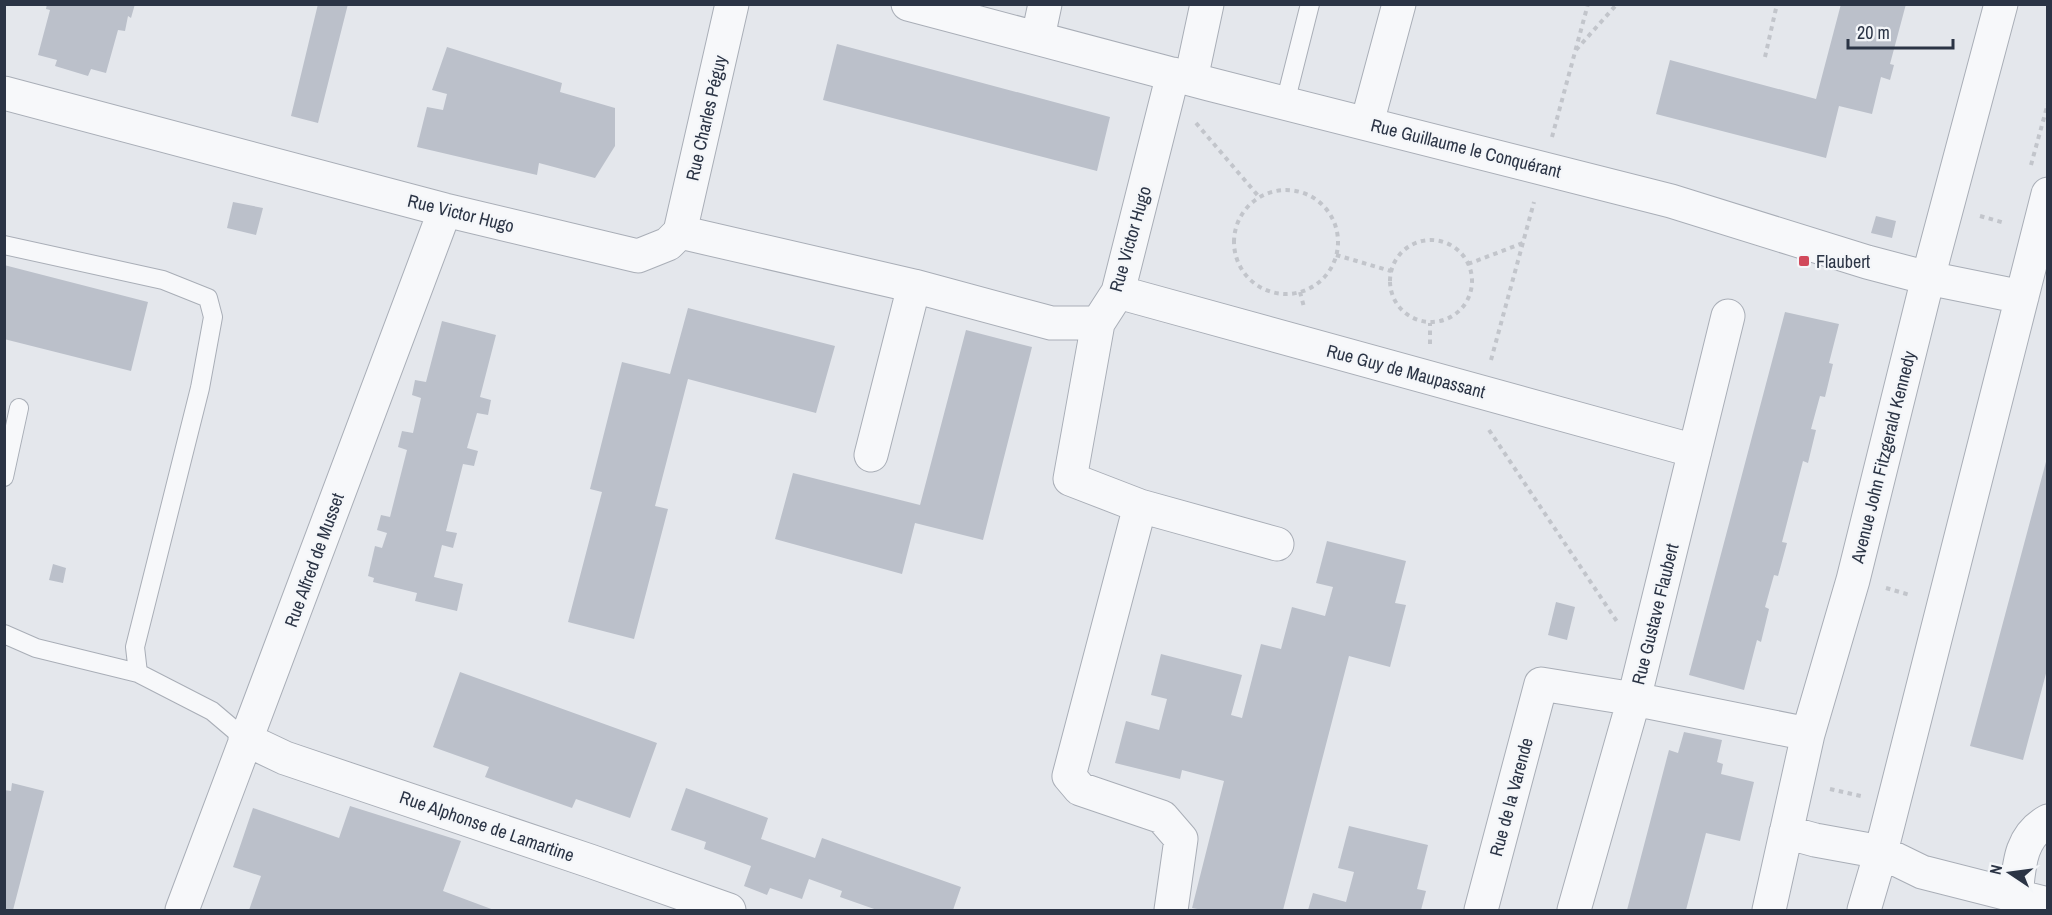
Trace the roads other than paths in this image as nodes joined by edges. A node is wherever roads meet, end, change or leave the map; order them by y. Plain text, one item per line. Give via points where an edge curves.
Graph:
1 (732, 4) edge
2 (908, 4) edge
3 (1044, 4) edge
4 (1207, 4) edge
5 (1310, 4) edge
6 (1399, 4) edge
7 (2001, 4) edge
8 (1038, 37) junction
9 (1182, 77) junction
10 (4, 93) edge
11 (1285, 103) junction
12 (1367, 123) junction
13 (2048, 194) edge
14 (445, 210) junction
15 (680, 232) junction
16 (4, 244) edge
17 (1928, 278) junction
18 (914, 286) junction
19 (1118, 292) junction
20 (2022, 297) junction
21 (1728, 316) dead end
22 (1098, 323) junction
23 (19, 408) dead end
24 (1695, 451) junction
25 (871, 455) dead end
26 (4, 477) edge
27 (1140, 506) junction
28 (1277, 544) dead end
29 (4, 634) edge
30 (138, 673) junction
31 (1634, 699) junction
32 (1808, 734) junction
33 (245, 739) junction
34 (2048, 821) edge
35 (1786, 832) junction
36 (1881, 852) junction
37 (2016, 896) junction
38 (2048, 904) edge
39 (182, 910) edge
40 (729, 910) edge
41 (1171, 910) edge
42 (1481, 910) edge
43 (1574, 910) edge
44 (1768, 910) edge
45 (1864, 910) edge

1 - 15 street, Rue Charles Péguy
2 - 8 street, Rue Guillaume le Conquérant
3 - 8 street
4 - 9 street, Rue Victor Hugo
5 - 11 lane
6 - 12 street
7 - 17 street, Avenue John Fitzgerald Kennedy
8 - 9 street, Rue Guillaume le Conquérant
9 - 11 street, Rue Guillaume le Conquérant
9 - 19 street, Rue Victor Hugo via 1164,110
10 - 14 street, Rue Victor Hugo
11 - 12 street, Rue Guillaume le Conquérant
12 - 17 street, Rue Guillaume le Conquérant via 1671,201
13 - 20 street
14 - 15 street, Rue Victor Hugo via 638,256 668,244
14 - 33 street, Rue Alfred de Musset
15 - 18 street
16 - 30 lane via 163,280 208,298 213,317 200,388 135,647
17 - 20 street, Rue Guillaume le Conquérant
17 - 32 street, Avenue John Fitzgerald Kennedy via 1853,580
18 - 22 street via 1052,323
18 - 25 street
19 - 22 street, Rue Victor Hugo
19 - 24 street, Rue Guy de Maupassant
20 - 36 street
21 - 24 street, Rue Gustave Flaubert
22 - 27 street via 1070,479
23 - 26 lane
24 - 31 street, Rue Gustave Flaubert
27 - 28 street
27 - 41 street via 1069,776 1080,789 1162,818 1181,839
29 - 30 lane via 36,648
30 - 33 lane via 212,711
31 - 32 street
31 - 42 street, Rue de la Varende via 1540,684
31 - 43 street, Rue Gustave Flaubert
32 - 35 street, Avenue John Fitzgerald Kennedy
33 - 39 street, Rue Alfred de Musset
33 - 40 street, Rue Alphonse de Lamartine via 285,758
34 - 37 street via 2036,828 2020,855
35 - 36 street
35 - 44 street, Avenue John Fitzgerald Kennedy
36 - 37 street via 1922,872
36 - 45 street
37 - 38 street

